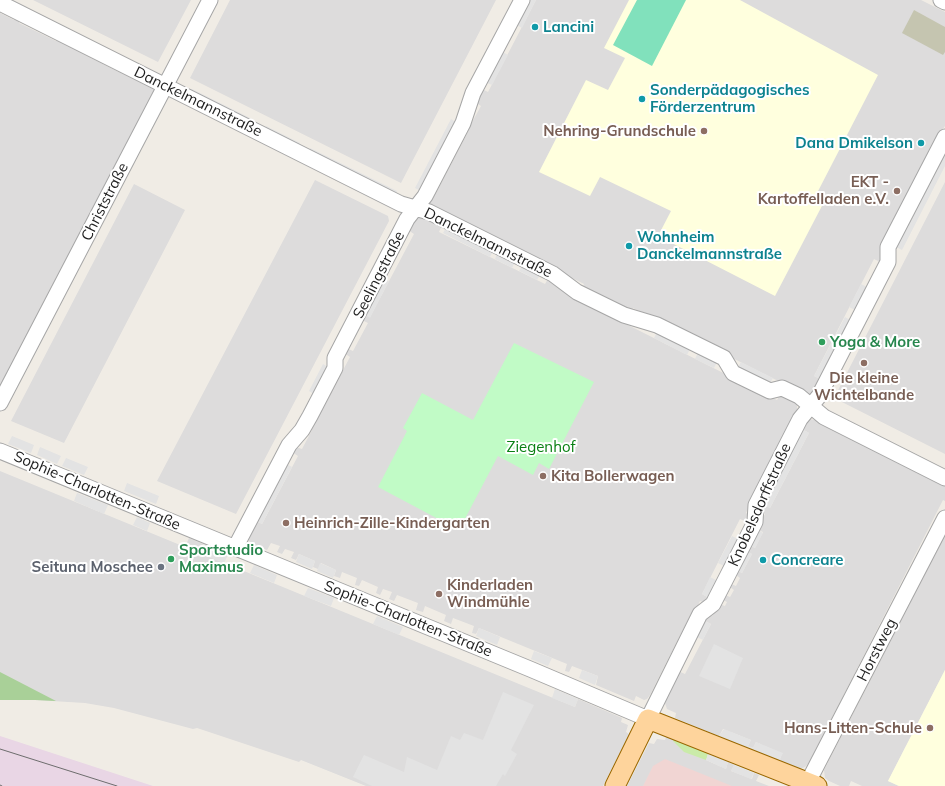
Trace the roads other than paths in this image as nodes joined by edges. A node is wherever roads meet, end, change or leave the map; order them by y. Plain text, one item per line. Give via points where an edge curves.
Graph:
1 (210, 0) edge
2 (522, 0) edge
3 (941, 0) edge
4 (945, 2) edge
5 (0, 3) edge
6 (165, 86) junction
7 (945, 137) edge
8 (416, 208) junction
9 (0, 403) edge
10 (810, 406) junction
11 (0, 451) edge
12 (945, 478) edge
13 (945, 518) edge
14 (235, 548) junction
15 (648, 719) junction
16 (813, 784) edge
17 (615, 786) edge

1 - 6 street, Christstraße
2 - 8 street, Seelingstraße via 473,93 463,123 425,196
3 - 4 street
5 - 6 street, Danckelmannstraße
6 - 8 street, Danckelmannstraße via 401,204
6 - 9 street, Christstraße
7 - 10 street, Knobelsdorffstraße via 888,247 888,262 819,396
8 - 10 street, Danckelmannstraße via 429,212 553,274 577,292 624,315 657,325 724,358 733,373 770,391 782,388 799,396
8 - 14 street, Seelingstraße via 407,219 335,358 335,368 310,416 288,446
10 - 12 street, Danckelmannstraße via 824,417
10 - 15 street, Knobelsdorffstraße via 800,419 756,506 755,522 713,604 700,614
11 - 14 street, Sophie-Charlotten-Straße
13 - 16 street, Horstweg via 820,760
14 - 15 street, Sophie-Charlotten-Straße
15 - 16 main road, Sophie-Charlotten-Straße
15 - 17 main road, Knobelsdorffstraße

